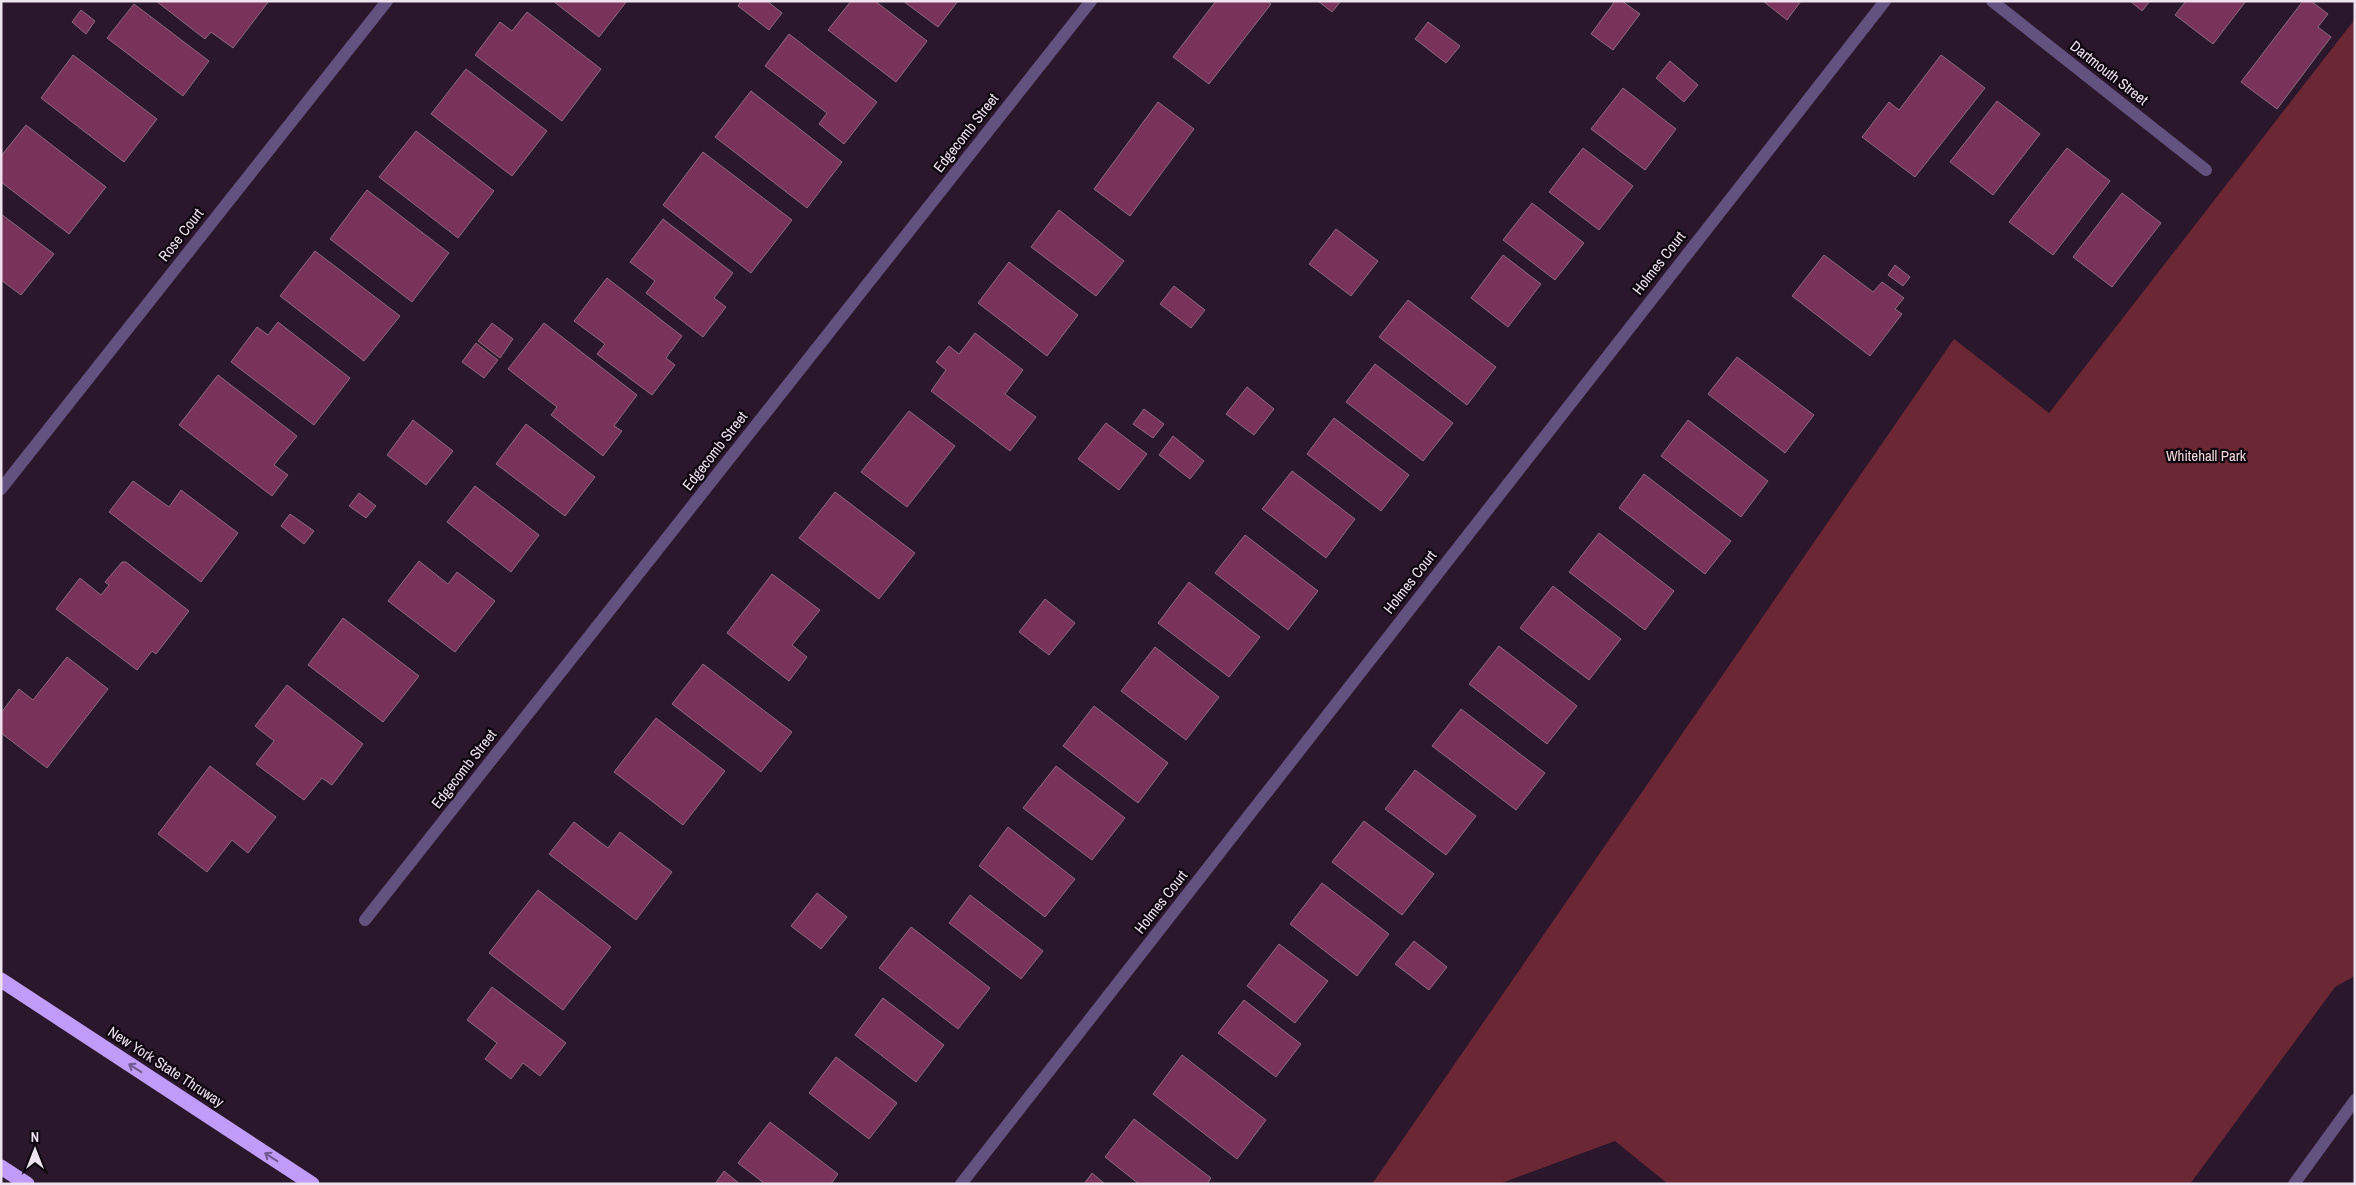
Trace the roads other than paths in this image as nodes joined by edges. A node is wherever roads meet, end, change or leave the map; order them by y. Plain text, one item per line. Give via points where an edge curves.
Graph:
1 (387, 1) edge
2 (1091, 1) edge
3 (1885, 1) edge
4 (1992, 1) edge
5 (2206, 170) dead end
6 (1, 490) edge
7 (365, 920) dead end
8 (1, 980) edge
9 (2355, 1100) edge
10 (1, 1168) edge
11 (27, 1184) edge
12 (312, 1184) edge
13 (961, 1184) edge
14 (2294, 1184) edge

1 - 6 street, Rose Court
2 - 7 street, Edgecomb Street
3 - 13 street, Holmes Court
4 - 5 street, Dartmouth Street
12 -> 8 highway, New York State Thruway
9 - 14 street
10 - 11 highway

